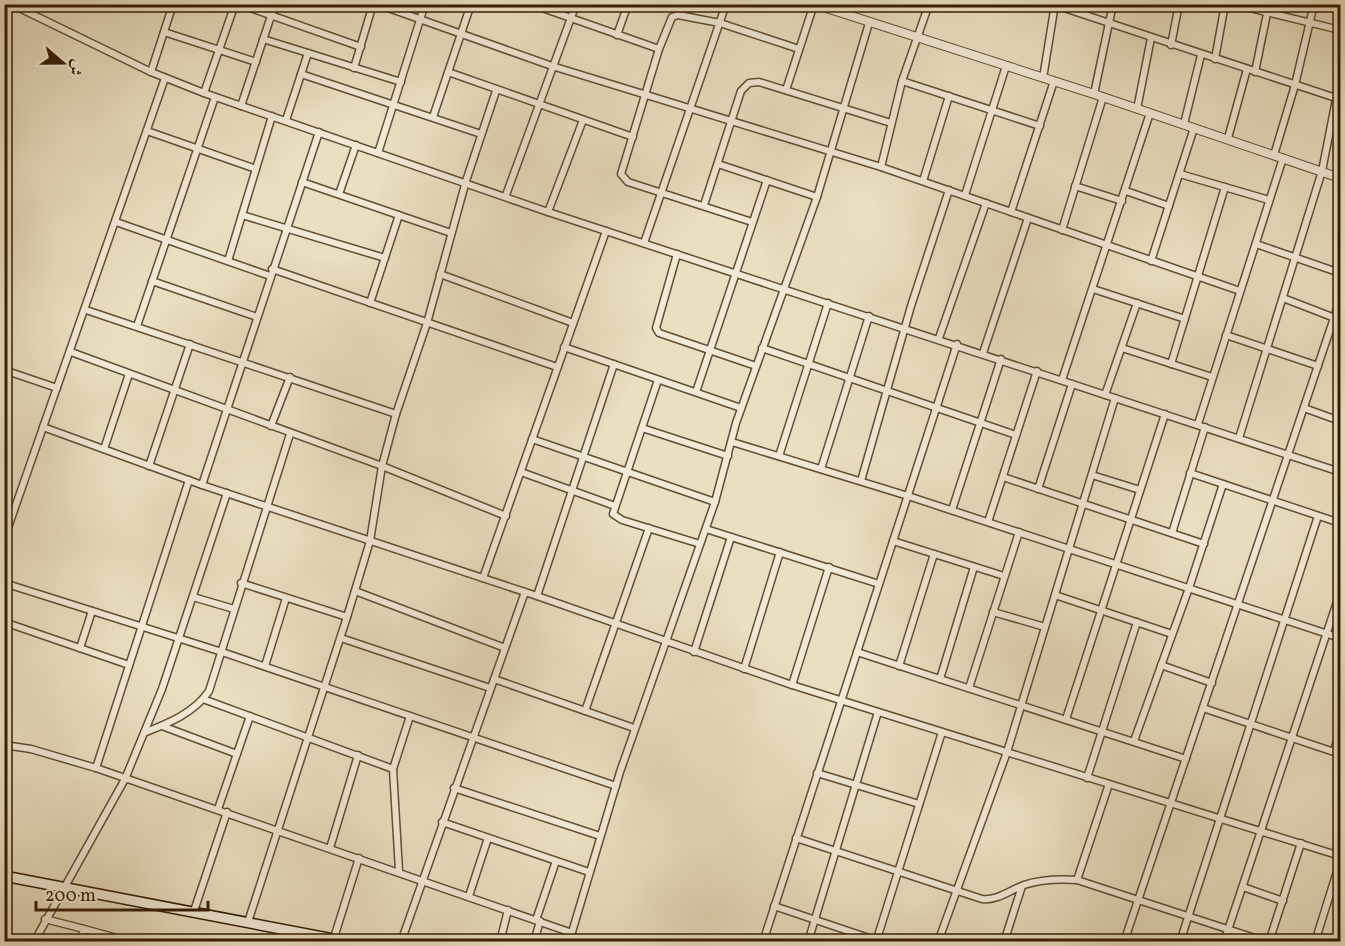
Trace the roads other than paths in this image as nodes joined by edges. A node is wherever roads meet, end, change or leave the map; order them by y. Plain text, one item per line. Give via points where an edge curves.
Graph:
1 (11, 4) edge
2 (173, 4) edge
3 (237, 4) edge
4 (274, 4) edge
5 (375, 4) edge
6 (425, 4) edge
7 (471, 4) edge
8 (531, 4) edge
9 (576, 4) edge
10 (628, 4) edge
11 (726, 4) edge
12 (814, 4) edge
13 (851, 4) edge
14 (929, 4) edge
15 (1113, 4) edge
16 (1179, 4) edge
17 (1225, 4) edge
18 (1233, 4) edge
19 (1269, 4) edge
20 (1314, 4) edge
21 (1055, 5) edge
22 (1268, 12) junction
23 (271, 15) junction
24 (848, 15) junction
25 (421, 19) junction
26 (570, 20) junction
27 (720, 23) junction
28 (869, 23) junction
29 (1108, 23) junction
30 (1310, 23) junction
31 (1341, 30) edge
32 (164, 32) junction
33 (462, 34) junction
34 (617, 35) junction
35 (918, 38) junction
36 (1151, 38) junction
37 (263, 39) junction
38 (1171, 45) junction
39 (361, 47) junction
40 (659, 49) junction
41 (799, 49) junction
42 (220, 50) junction
43 (308, 53) junction
44 (1201, 55) junction
45 (1215, 59) junction
46 (256, 62) junction
47 (552, 66) junction
48 (1006, 66) junction
49 (354, 68) junction
50 (1246, 69) junction
51 (151, 72) junction
52 (448, 72) junction
53 (1255, 72) junction
54 (301, 75) junction
55 (165, 78) junction
56 (1043, 78) junction
57 (1341, 80) edge
58 (903, 81) junction
59 (1054, 81) junction
60 (401, 82) junction
61 (1296, 85) junction
62 (786, 90) junction
63 (496, 91) junction
64 (204, 93) junction
65 (1094, 94) junction
66 (646, 95) junction
67 (949, 96) junction
68 (215, 97) junction
69 (1103, 97) junction
70 (1339, 99) edge
71 (394, 104) junction
72 (538, 105) junction
73 (241, 106) junction
74 (844, 108) junction
75 (690, 109) junction
76 (1137, 109) junction
77 (992, 110) junction
78 (1150, 113) junction
79 (272, 116) junction
80 (433, 117) junction
81 (286, 120) junction
82 (583, 120) junction
83 (732, 121) junction
84 (891, 123) junction
85 (1184, 124) junction
86 (1040, 126) junction
87 (1194, 128) junction
88 (147, 131) junction
89 (319, 132) junction
90 (481, 134) junction
91 (633, 137) junction
92 (1228, 138) junction
93 (356, 145) junction
94 (197, 149) junction
95 (831, 152) junction
96 (378, 153) junction
97 (1274, 155) junction
98 (1283, 158) junction
99 (718, 164) junction
100 (881, 167) junction
101 (256, 170) junction
102 (1322, 171) junction
103 (1180, 174) junction
104 (1341, 178) edge
105 (767, 180) junction
106 (923, 181) junction
107 (302, 182) junction
108 (466, 182) junction
109 (1075, 186) junction
110 (1226, 187) junction
111 (949, 190) junction
112 (1126, 191) junction
113 (663, 192) junction
114 (339, 194) junction
115 (506, 195) junction
116 (964, 195) junction
117 (817, 197) junction
118 (1269, 200) junction
119 (1122, 201) junction
120 (986, 203) junction
121 (704, 205) junction
122 (1169, 206) junction
123 (548, 212) junction
124 (1011, 212) junction
125 (242, 215) junction
126 (399, 215) junction
127 (1029, 218) junction
128 (116, 222) junction
129 (752, 222) junction
130 (286, 229) junction
131 (1062, 230) junction
132 (606, 231) junction
133 (451, 233) junction
134 (166, 240) junction
135 (644, 243) junction
136 (1256, 244) junction
137 (1107, 246) junction
138 (677, 254) junction
139 (385, 258) junction
140 (1296, 258) junction
141 (228, 261) junction
142 (1151, 261) junction
143 (271, 272) junction
144 (735, 272) junction
145 (1341, 273) edge
146 (440, 274) junction
147 (1198, 278) junction
148 (152, 281) junction
149 (783, 289) junction
150 (1093, 289) junction
151 (1240, 291) junction
152 (1283, 298) junction
153 (1341, 300) edge
154 (370, 303) junction
155 (828, 303) junction
156 (1137, 303) junction
157 (86, 310) junction
158 (869, 316) junction
159 (257, 317) junction
160 (1185, 319) junction
161 (1337, 319) edge
162 (427, 323) junction
163 (573, 323) junction
164 (137, 326) junction
165 (905, 328) junction
166 (1226, 335) junction
167 (939, 338) junction
168 (190, 344) junction
169 (957, 344) junction
170 (564, 347) junction
171 (762, 348) junction
172 (1122, 348) junction
173 (1267, 349) junction
174 (709, 350) junction
175 (71, 352) junction
176 (983, 353) junction
177 (1001, 359) junction
178 (243, 361) junction
179 (614, 364) junction
180 (808, 364) junction
181 (1171, 364) junction
182 (756, 366) junction
183 (1318, 366) junction
184 (557, 367) junction
185 (4, 370) edge
186 (1037, 371) junction
187 (129, 374) junction
188 (290, 377) junction
189 (1212, 377) junction
190 (850, 378) junction
191 (658, 380) junction
192 (1062, 380) junction
193 (1072, 384) junction
194 (57, 388) junction
195 (174, 390) junction
196 (888, 391) junction
197 (696, 392) junction
198 (1106, 395) junction
199 (1115, 398) junction
200 (937, 406) junction
201 (741, 408) junction
202 (1304, 408) junction
203 (227, 409) junction
204 (396, 414) junction
205 (1165, 414) junction
206 (1341, 421) edge
207 (980, 422) junction
208 (1201, 425) junction
209 (271, 426) junction
210 (43, 427) junction
211 (642, 428) junction
212 (290, 434) junction
213 (1016, 435) junction
214 (1239, 438) junction
215 (532, 440) junction
216 (732, 442) junction
217 (104, 449) junction
218 (1289, 455) junction
219 (582, 456) junction
220 (729, 456) junction
221 (779, 456) junction
222 (149, 466) junction
223 (382, 466) junction
224 (821, 469) junction
225 (627, 471) junction
226 (521, 472) junction
227 (1341, 472) edge
228 (1190, 473) junction
229 (1092, 475) junction
230 (1003, 477) junction
231 (189, 480) junction
232 (861, 481) junction
233 (1223, 484) junction
234 (202, 485) junction
235 (1038, 489) junction
236 (572, 490) junction
237 (1140, 490) junction
238 (227, 493) junction
239 (908, 496) junction
240 (1273, 501) junction
241 (716, 502) junction
242 (1083, 504) junction
243 (267, 505) junction
244 (615, 506) junction
245 (952, 510) junction
246 (506, 516) junction
247 (1318, 516) junction
248 (1130, 520) junction
249 (988, 522) junction
250 (1341, 523) edge
251 (650, 528) junction
252 (706, 529) junction
253 (1019, 532) junction
254 (1172, 533) junction
255 (731, 537) junction
256 (4, 539) edge
257 (370, 541) junction
258 (893, 541) junction
259 (700, 544) junction
260 (1204, 544) junction
261 (1069, 548) junction
262 (780, 552) junction
263 (934, 554) junction
264 (1117, 564) junction
265 (829, 567) junction
266 (974, 567) junction
267 (1004, 576) junction
268 (483, 578) junction
269 (4, 583) edge
270 (241, 583) junction
271 (879, 584) junction
272 (1189, 588) junction
273 (355, 591) junction
274 (525, 592) junction
275 (1341, 593) edge
276 (1055, 595) junction
277 (537, 596) junction
278 (193, 597) junction
279 (286, 598) junction
280 (1238, 604) junction
281 (234, 609) junction
282 (92, 611) junction
283 (1101, 611) junction
284 (993, 612) junction
285 (347, 617) junction
286 (1284, 620) junction
287 (4, 622) edge
288 (1137, 622) junction
289 (615, 624) junction
290 (141, 627) junction
291 (1045, 627) junction
292 (1172, 634) junction
293 (1327, 634) junction
294 (340, 638) junction
295 (1341, 638) edge
296 (178, 639) junction
297 (664, 642) junction
298 (80, 648) junction
299 (505, 648) junction
300 (222, 652) junction
301 (694, 652) junction
302 (857, 652) junction
303 (129, 665) junction
304 (1161, 665) junction
305 (265, 666) junction
306 (899, 666) junction
307 (744, 669) junction
308 (494, 679) junction
309 (940, 679) junction
310 (1212, 683) junction
311 (792, 685) junction
312 (325, 687) junction
313 (490, 688) junction
314 (969, 688) junction
315 (203, 699) junction
316 (841, 700) junction
317 (1022, 704) junction
318 (1203, 708) junction
319 (585, 711) junction
320 (878, 712) junction
321 (250, 716) junction
322 (410, 716) junction
323 (1066, 719) junction
324 (1249, 724) junction
325 (162, 726) junction
326 (634, 728) junction
327 (1102, 730) junction
328 (1341, 731) edge
329 (146, 732) junction
330 (942, 732) junction
331 (309, 737) junction
332 (472, 738) junction
333 (1292, 738) junction
334 (1134, 741) junction
335 (4, 745) edge
336 (1006, 752) junction
337 (1337, 753) edge
338 (237, 754) junction
339 (358, 755) junction
340 (1186, 759) junction
341 (96, 768) junction
342 (393, 769) junction
343 (817, 773) junction
344 (1087, 778) junction
345 (125, 779) junction
346 (1109, 784) junction
347 (855, 785) junction
348 (616, 786) junction
349 (454, 788) junction
350 (1171, 803) junction
351 (919, 804) junction
352 (218, 809) junction
353 (227, 812) junction
354 (1220, 817) junction
355 (442, 822) junction
356 (278, 831) junction
357 (1263, 831) junction
358 (600, 836) junction
359 (488, 838) junction
360 (796, 838) junction
361 (1301, 843) junction
362 (330, 848) junction
363 (835, 851) junction
364 (1341, 856) edge
365 (359, 858) junction
366 (556, 861) junction
367 (1341, 862) edge
368 (399, 871) junction
369 (589, 872) junction
370 (898, 872) junction
371 (4, 876) edge
372 (422, 879) junction
373 (1077, 880) junction
374 (1022, 886) junction
375 (65, 887) junction
376 (1243, 887) junction
377 (955, 891) junction
378 (469, 896) junction
379 (1139, 900) junction
380 (1282, 901) junction
381 (774, 906) junction
382 (508, 909) junction
383 (194, 911) junction
384 (1188, 916) junction
385 (45, 919) junction
386 (538, 920) junction
387 (815, 920) junction
388 (248, 922) junction
389 (84, 929) junction
390 (1229, 929) junction
391 (572, 933) junction
392 (333, 940) edge
393 (877, 941) edge
394 (34, 942) edge
395 (80, 942) edge
396 (131, 942) edge
397 (349, 942) edge
398 (401, 942) edge
399 (500, 942) edge
400 (534, 942) edge
401 (569, 942) edge
402 (763, 942) edge
403 (808, 942) edge
404 (939, 942) edge
405 (1005, 942) edge
406 (1124, 942) edge
407 (1180, 942) edge
408 (1224, 942) edge
409 (1268, 942) edge
410 (1315, 942) edge

1 - 51 street
2 - 32 street
3 - 23 street
3 - 42 street
4 - 23 street
5 - 25 street
5 - 39 street
6 - 25 street
7 - 33 street
8 - 26 street
9 - 26 street
10 - 34 street
11 - 27 street
12 - 24 street
12 - 41 street
13 - 24 street
14 - 35 street
15 - 29 street
16 - 38 street
17 - 45 street
18 - 22 street
19 - 22 street
20 - 30 street
21 - 29 street
21 - 56 street
22 - 30 street
22 - 53 street
23 - 37 street
23 - 39 street
24 - 28 street
25 - 33 street
25 - 60 street
26 - 34 street
26 - 47 street
27 - 40 street via 672,17
27 - 41 street
27 - 75 street
28 - 35 street
28 - 74 street
29 - 36 street
29 - 65 street
30 - 31 street
30 - 61 street
32 - 42 street
32 - 51 street
33 - 47 street
33 - 52 street
34 - 40 street
35 - 48 street
35 - 58 street
36 - 38 street
36 - 76 street
37 - 43 street
37 - 46 street
38 - 44 street
39 - 49 street
40 - 66 street
41 - 62 street
42 - 46 street
42 - 64 street
43 - 49 street
43 - 54 street
44 - 45 street
44 - 85 street
45 - 50 street
46 - 73 street
47 - 66 street
47 - 72 street
48 - 56 street
48 - 77 street
49 - 60 street
50 - 53 street
50 - 92 street
51 - 55 street
52 - 63 street
52 - 80 street
53 - 61 street
54 - 71 street
54 - 81 street
55 - 64 street
55 - 88 street
56 - 59 street
57 - 70 street
58 - 67 street
58 - 84 street
59 - 65 street
59 - 86 street
60 - 71 street
61 - 70 street
61 - 97 street
62 - 74 street
62 - 83 street via 759,82 745,85
63 - 72 street
63 - 90 street
64 - 68 street
65 - 69 street
66 - 75 street
66 - 91 street
67 - 77 street
67 - 106 street
68 - 73 street
68 - 94 street
69 - 76 street
69 - 109 street
70 - 102 street
71 - 80 street
71 - 96 street
72 - 82 street
72 - 115 street
73 - 79 street
74 - 84 street
74 - 95 street
75 - 83 street
75 - 113 street
76 - 78 street
77 - 86 street
77 - 116 street
78 - 85 street
78 - 112 street
79 - 81 street
79 - 101 street
80 - 90 street
81 - 89 street
82 - 91 street
82 - 123 street
83 - 95 street
83 - 99 street
84 - 100 street
85 - 87 street
86 - 124 street
87 - 92 street
87 - 103 street
88 - 94 street
88 - 128 street
89 - 93 street
89 - 107 street
90 - 108 street
91 - 113 street via 621,174 623,179
92 - 97 street
93 - 96 street
93 - 114 street
94 - 101 street
94 - 134 street
95 - 100 street
95 - 117 street
96 - 108 street
97 - 98 street
98 - 102 street
98 - 118 street
99 - 105 street
99 - 121 street
100 - 106 street
101 - 125 street
102 - 104 street
102 - 140 street
103 - 110 street
103 - 122 street
105 - 117 street
105 - 129 street
106 - 111 street
107 - 114 street
107 - 130 street
108 - 115 street
108 - 133 street
109 - 119 street
109 - 131 street
110 - 118 street
110 - 147 street
111 - 116 street
111 - 165 street
112 - 119 street
112 - 122 street
113 - 121 street
113 - 135 street
114 - 126 street
115 - 123 street
116 - 120 street
117 - 149 street
118 - 136 street
119 - 137 street
120 - 124 street
120 - 167 street
121 - 129 street
122 - 142 street
123 - 132 street
124 - 127 street
125 - 130 street
125 - 141 street
126 - 133 street
126 - 139 street
127 - 131 street
127 - 176 street
128 - 134 street
128 - 157 street
129 - 144 street
130 - 139 street
130 - 143 street
131 - 137 street
132 - 135 street
132 - 163 street
133 - 146 street
134 - 141 street
134 - 148 street
135 - 138 street
136 - 140 street
136 - 151 street
137 - 142 street
137 - 150 street
138 - 144 street
138 - 174 street via 656,328 659,333
139 - 154 street
140 - 145 street
140 - 152 street
141 - 143 street
142 - 147 street
143 - 154 street
143 - 159 street
144 - 149 street
144 - 174 street
146 - 162 street
146 - 163 street
147 - 151 street
147 - 160 street
148 - 159 street
148 - 164 street
149 - 155 street
149 - 171 street
150 - 156 street
150 - 192 street
151 - 166 street
152 - 161 street
152 - 173 street
153 - 161 street
154 - 162 street
155 - 158 street
155 - 180 street
156 - 160 street
156 - 172 street
157 - 164 street
157 - 175 street
158 - 165 street
158 - 190 street
159 - 178 street
160 - 181 street
161 - 183 street
162 - 184 street
162 - 204 street
163 - 170 street
164 - 168 street
165 - 167 street
165 - 196 street
166 - 173 street
166 - 189 street
167 - 169 street
168 - 178 street
168 - 195 street
169 - 176 street
169 - 200 street
170 - 179 street
170 - 184 street
171 - 180 street
171 - 182 street
172 - 181 street
172 - 198 street
173 - 183 street
173 - 214 street
174 - 182 street
174 - 197 street
175 - 187 street
175 - 194 street
176 - 177 street
177 - 186 street
177 - 207 street
178 - 188 street
178 - 203 street
179 - 191 street
179 - 219 street
180 - 190 street
180 - 221 street
181 - 189 street
182 - 201 street
183 - 202 street
184 - 215 street
185 - 194 street
186 - 192 street
186 - 213 street
187 - 195 street
187 - 217 street
188 - 204 street
188 - 209 street
189 - 208 street
190 - 196 street
190 - 224 street
191 - 197 street
191 - 211 street
192 - 193 street
193 - 198 street
193 - 235 street
194 - 210 street
195 - 203 street
195 - 222 street
196 - 200 street
196 - 232 street
197 - 201 street
198 - 199 street
199 - 205 street
199 - 229 street
200 - 207 street
200 - 239 street
201 - 216 street
202 - 206 street
202 - 218 street
203 - 209 street
203 - 234 street
204 - 223 street
205 - 208 street
205 - 237 street
207 - 213 street
207 - 245 street
208 - 214 street
208 - 228 street
209 - 212 street
210 - 217 street
210 - 256 street
211 - 220 street
211 - 225 street
212 - 223 street
212 - 243 street
213 - 230 street
214 - 218 street
215 - 219 street
215 - 226 street
216 - 220 street
216 - 221 street
217 - 222 street
218 - 227 street
218 - 240 street
219 - 225 street
219 - 236 street
220 - 241 street
221 - 224 street
222 - 231 street
223 - 246 street
223 - 257 street
224 - 232 street
225 - 241 street
225 - 244 street
226 - 236 street
226 - 246 street
228 - 233 street
228 - 254 street
229 - 237 street
229 - 242 street
230 - 235 street
230 - 249 street
231 - 234 street
231 - 290 street
232 - 239 street
233 - 240 street
233 - 260 street
234 - 238 street
235 - 242 street
236 - 244 street
236 - 277 street
237 - 248 street
238 - 243 street
238 - 278 street
239 - 245 street
239 - 258 street
240 - 247 street
240 - 280 street
241 - 252 street
242 - 248 street
242 - 261 street
243 - 257 street
243 - 270 street
244 - 251 street via 616,518
245 - 249 street
246 - 268 street
247 - 250 street
247 - 286 street
248 - 254 street
248 - 264 street
249 - 253 street
251 - 259 street
251 - 289 street
252 - 255 street
252 - 259 street
253 - 261 street
253 - 267 street
254 - 260 street
255 - 262 street
255 - 301 street
257 - 268 street
257 - 273 street
258 - 263 street
258 - 271 street
259 - 297 street
260 - 272 street
261 - 264 street
261 - 276 street
262 - 265 street
262 - 307 street
263 - 266 street
263 - 306 street
264 - 272 street
264 - 283 street
265 - 271 street
265 - 311 street
266 - 267 street
266 - 309 street
267 - 284 street
268 - 274 street
269 - 282 street
270 - 279 street
270 - 281 street
271 - 302 street
272 - 280 street
272 - 292 street
273 - 285 street
273 - 299 street
274 - 277 street
274 - 299 street
275 - 293 street
276 - 283 street
276 - 291 street
277 - 289 street
278 - 281 street
278 - 296 street
279 - 285 street
279 - 305 street
280 - 286 street
280 - 310 street
281 - 300 street
282 - 290 street
282 - 298 street
283 - 288 street
283 - 323 street
284 - 291 street
284 - 314 street
285 - 294 street
286 - 293 street
286 - 324 street
287 - 298 street
288 - 292 street
288 - 327 street
289 - 297 street
289 - 319 street
290 - 296 street
290 - 303 street
291 - 317 street
292 - 304 street
293 - 295 street
293 - 333 street
294 - 312 street
294 - 313 street
296 - 300 street
296 - 329 street
297 - 301 street
297 - 326 street
298 - 303 street
299 - 308 street
300 - 305 street
300 - 315 street
301 - 307 street
302 - 306 street
302 - 316 street
303 - 341 street
304 - 310 street
304 - 334 street
305 - 312 street
306 - 309 street
307 - 311 street
308 - 313 street
308 - 319 street
309 - 314 street
310 - 318 street
311 - 316 street
312 - 322 street
312 - 331 street
313 - 332 street
314 - 317 street
315 - 321 street
315 - 325 street
316 - 320 street
316 - 343 street
317 - 323 street
317 - 336 street
318 - 324 street
318 - 340 street
319 - 326 street
320 - 330 street
320 - 347 street
321 - 331 street
321 - 338 street
322 - 332 street
322 - 342 street
323 - 327 street
324 - 333 street
324 - 354 street
325 - 329 street
325 - 338 street
326 - 348 street
327 - 334 street
327 - 344 street
328 - 337 street
329 - 345 street
330 - 336 street
330 - 351 street
331 - 339 street
331 - 356 street
332 - 348 street
332 - 349 street
333 - 337 street
333 - 357 street
334 - 340 street
335 - 341 street
336 - 344 street
336 - 377 street
338 - 352 street
339 - 342 street
339 - 362 street
340 - 350 street
341 - 345 street
342 - 368 street
343 - 347 street
343 - 360 street
344 - 346 street
345 - 352 street
345 - 375 street
346 - 350 street
346 - 373 street
347 - 351 street
347 - 363 street
348 - 358 street
349 - 355 street
349 - 358 street
350 - 354 street
350 - 379 street
351 - 370 street
352 - 353 street
353 - 356 street
353 - 383 street
354 - 357 street
354 - 384 street
355 - 359 street
355 - 372 street
356 - 362 street
356 - 388 street
357 - 361 street
357 - 376 street
358 - 369 street
359 - 366 street
359 - 378 street
360 - 363 street
360 - 381 street
361 - 364 street
361 - 380 street
362 - 365 street
363 - 370 street
363 - 387 street
365 - 368 street
365 - 392 street
366 - 369 street
366 - 386 street
367 - 410 street
368 - 372 street
369 - 391 street
370 - 377 street
370 - 393 street
371 - 375 main road
372 - 378 street
372 - 398 street
373 - 374 street via 1058,879
373 - 379 street
374 - 377 street via 989,900
374 - 405 street
375 - 383 main road
375 - 385 street
376 - 380 street
376 - 390 street
377 - 404 street
378 - 382 street
379 - 384 street
379 - 406 street
380 - 409 street
381 - 387 street
381 - 402 street
382 - 386 street
382 - 399 street
383 - 388 main road
384 - 390 street
384 - 407 street
385 - 389 street
385 - 394 street
386 - 391 street
386 - 400 street
387 - 393 street
387 - 403 street
388 - 392 main road
389 - 395 street
389 - 396 street
390 - 408 street
390 - 409 street
391 - 401 street
392 - 397 main road

